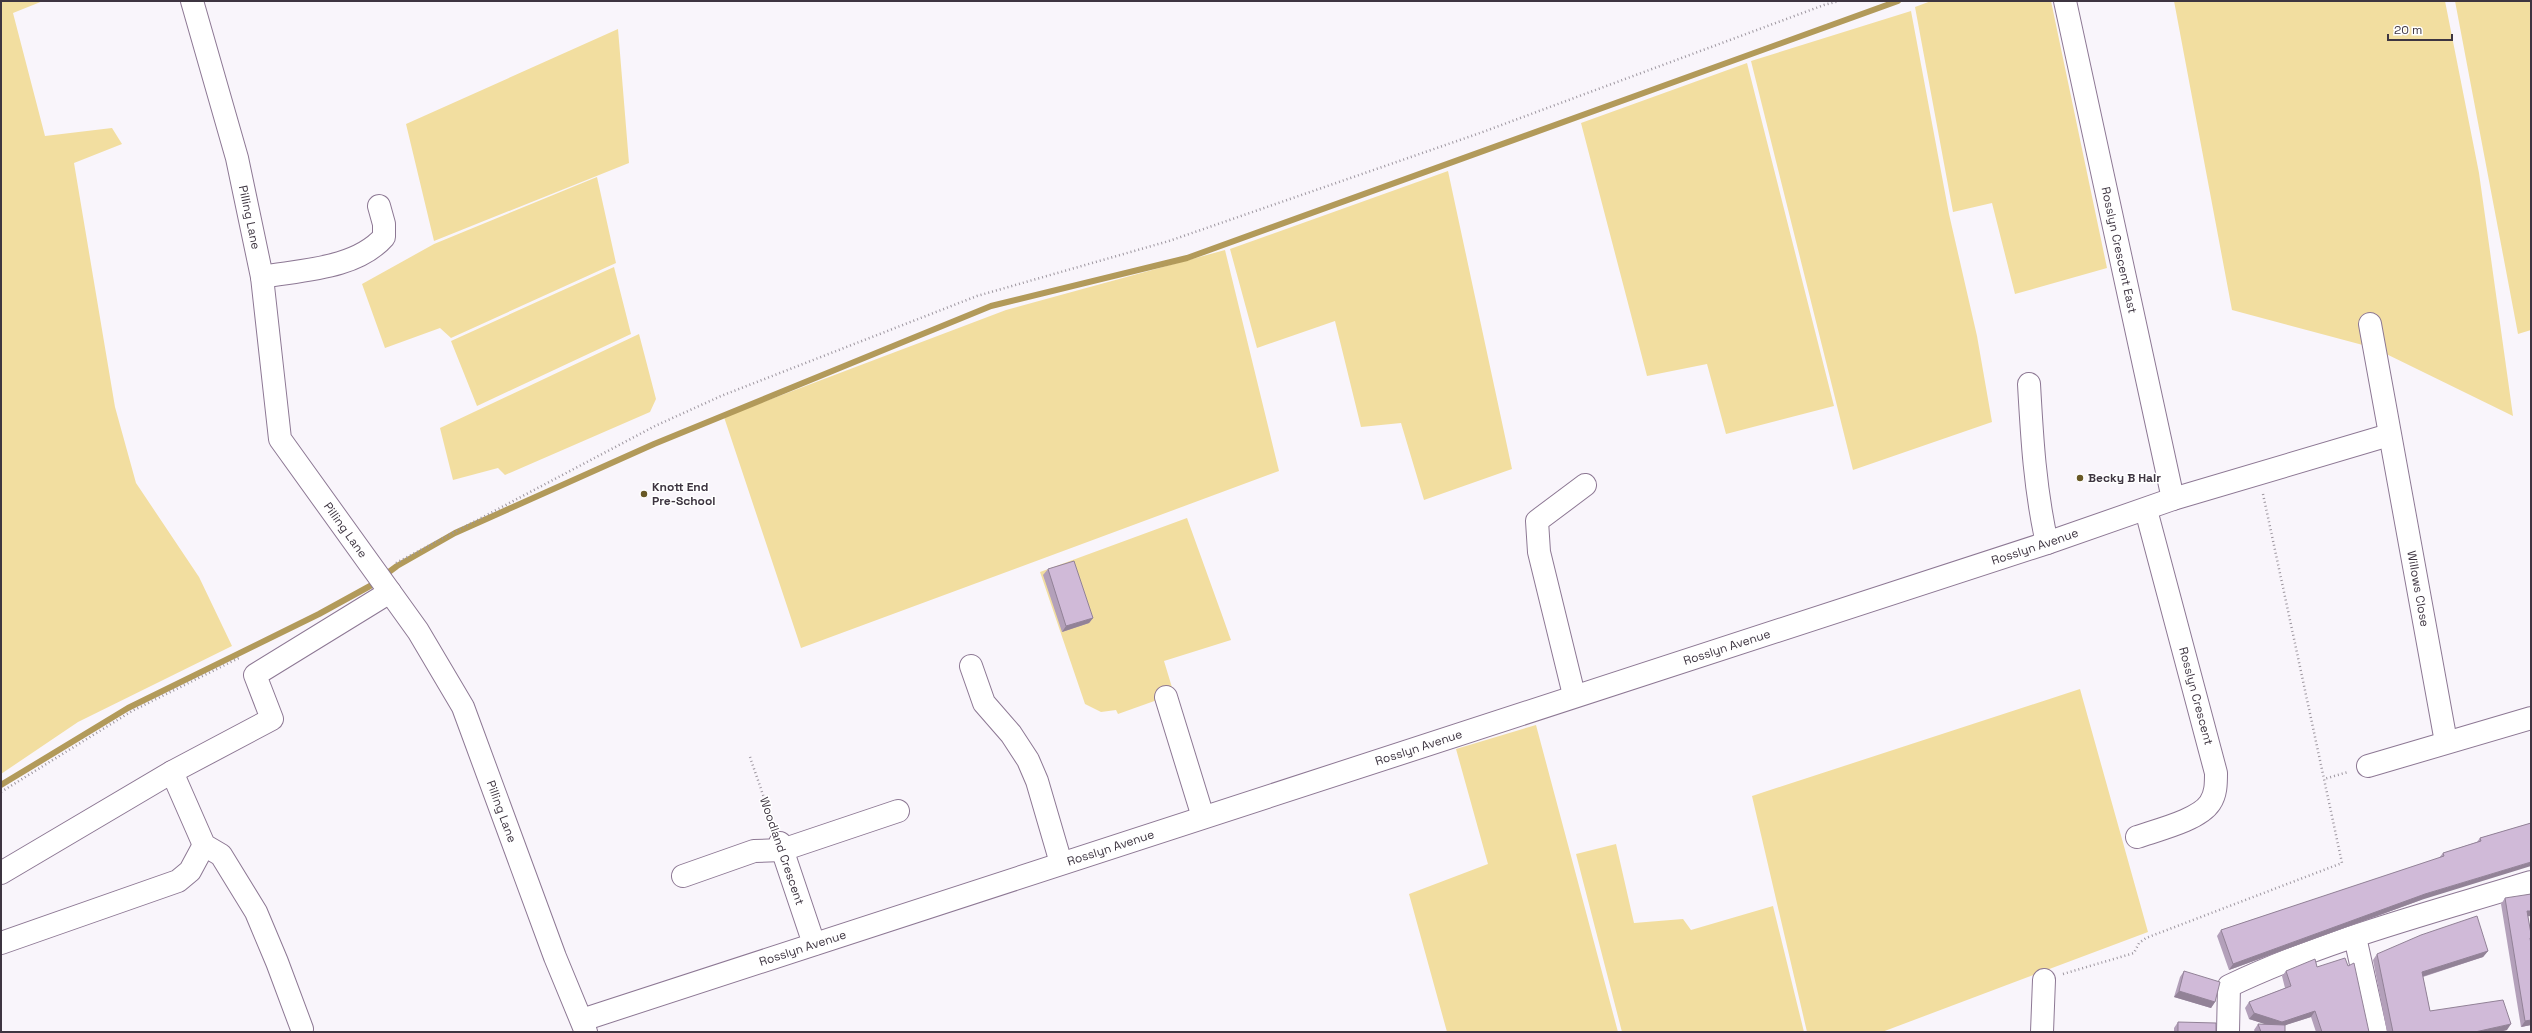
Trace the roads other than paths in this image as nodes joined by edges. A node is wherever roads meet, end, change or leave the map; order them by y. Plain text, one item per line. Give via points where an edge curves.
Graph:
1 (192, 1) edge
2 (2065, 1) edge
3 (380, 206) dead end
4 (262, 277) junction
5 (2370, 324) dead end
6 (2029, 384) dead end
7 (2390, 435) junction
8 (1585, 485) dead end
9 (2173, 499) junction
10 (2146, 510) junction
11 (2047, 543) junction
12 (390, 592) junction
13 (971, 666) dead end
14 (1574, 696) junction
15 (1166, 697) dead end
16 (2531, 718) edge
17 (2446, 742) junction
18 (2368, 766) road end
19 (172, 772) junction
20 (898, 811) dead end
21 (1203, 817) junction
22 (2138, 837) dead end
23 (204, 845) junction
24 (781, 846) junction
25 (1061, 863) junction
26 (1, 873) edge
27 (683, 876) dead end
28 (2531, 882) edge
29 (2355, 937) junction
30 (1, 943) edge
31 (814, 944) junction
32 (2044, 980) road end
33 (584, 1026) edge
34 (302, 1029) dead end
35 (2042, 1032) edge
36 (2228, 1032) edge
37 (2376, 1032) edge

1 - 4 street, Pilling Lane via 237,158
2 - 9 street, Rosslyn Crescent East
3 - 4 street via 384,237 376,246 333,265
4 - 12 street, Pilling Lane via 280,439
5 - 7 street, Willows Close
6 - 11 street via 2038,506
7 - 9 street, Rosslyn Avenue
7 - 17 street, Willows Close
8 - 14 street via 1537,522 1539,552
9 - 10 street, Rosslyn Avenue
10 - 11 street, Rosslyn Avenue
10 - 22 street, Rosslyn Crescent via 2216,773 2216,791 2201,813
11 - 14 street, Rosslyn Avenue
12 - 19 street via 255,675 272,719
12 - 33 street, Pilling Lane via 418,631 463,707 555,957
13 - 25 street via 984,703 1011,734 1028,760 1037,781
14 - 21 street, Rosslyn Avenue
15 - 21 street
16 - 17 street
17 - 18 street
19 - 23 street
19 - 26 street
20 - 24 street
21 - 25 street, Rosslyn Avenue
23 - 30 street via 190,871 178,881
23 - 34 street via 220,854 256,912
24 - 27 street via 754,851
24 - 31 street, Woodland Crescent
25 - 31 street, Rosslyn Avenue
28 - 29 street
29 - 36 street via 2268,967 2229,986
29 - 37 street
31 - 33 street, Rosslyn Avenue
32 - 35 street

